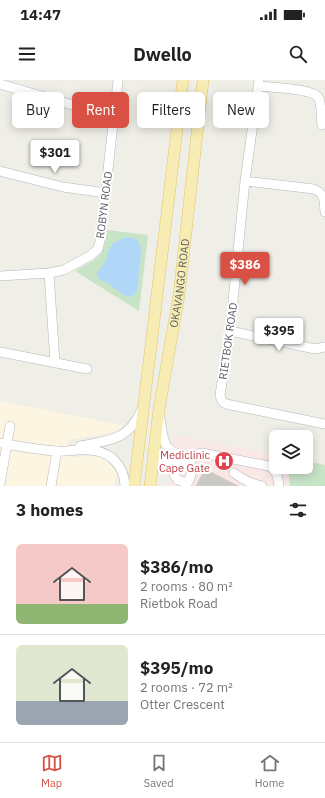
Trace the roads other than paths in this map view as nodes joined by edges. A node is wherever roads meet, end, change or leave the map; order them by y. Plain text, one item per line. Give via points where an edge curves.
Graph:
1 (118, 80) edge
2 (183, 80) edge
3 (203, 80) edge
4 (259, 83) edge
5 (0, 84) edge
6 (117, 92) edge
7 (72, 105) edge
8 (322, 125) dead end
9 (113, 128) edge
10 (0, 171) edge
11 (245, 181) junction
12 (106, 193) junction
13 (325, 212) edge
14 (49, 273) junction
15 (0, 276) edge
16 (230, 331) junction
17 (325, 347) edge
18 (0, 352) edge
19 (55, 363) junction
20 (87, 369) dead end
21 (144, 404) junction
22 (159, 409) junction
23 (325, 424) edge
24 (10, 426) dead end
25 (3, 444) edge
26 (57, 451) junction
27 (188, 461) junction
28 (238, 461) junction
29 (152, 467) junction
30 (0, 484) edge
31 (187, 484) edge
32 (279, 485) edge
33 (51, 486) edge
34 (125, 486) edge
35 (134, 486) edge
36 (150, 486) edge
37 (262, 486) edge
38 (266, 486) edge

1 - 6 street, ROBYN ROAD
2 - 21 main road, OKAVANGO ROAD
3 - 22 main road, OKAVANGO ROAD via 178,295
4 - 8 street via 315,94 320,100
4 - 11 street, RIETBOK ROAD
5 - 7 street
9 - 12 street, ROBYN ROAD
10 - 12 street via 63,187
11 - 13 street via 314,189 322,194
11 - 16 street, RIETBOK ROAD
12 - 14 street, ROBYN ROAD via 98,249 69,268
14 - 15 street, ROBYN ROAD
14 - 19 street
16 - 17 street via 315,349
16 - 23 street, RIETBOK ROAD via 220,395 222,401 226,404
18 - 19 street
19 - 20 street
21 - 26 street via 134,424 122,435
21 - 35 main road, OKAVANGO ROAD
22 - 27 street via 165,444 169,450
22 - 29 main road, OKAVANGO ROAD
24 - 25 street
25 - 26 street
25 - 30 street
26 - 33 street
26 - 34 street via 88,450 108,455 117,462 122,471
27 - 28 street via 202,453
27 - 29 street via 167,460
27 - 31 street via 191,476
27 - 31 street via 175,470 174,476
28 - 32 street via 272,467 277,474
28 - 37 street via 233,475
29 - 36 main road, OKAVANGO ROAD
32 - 38 street

